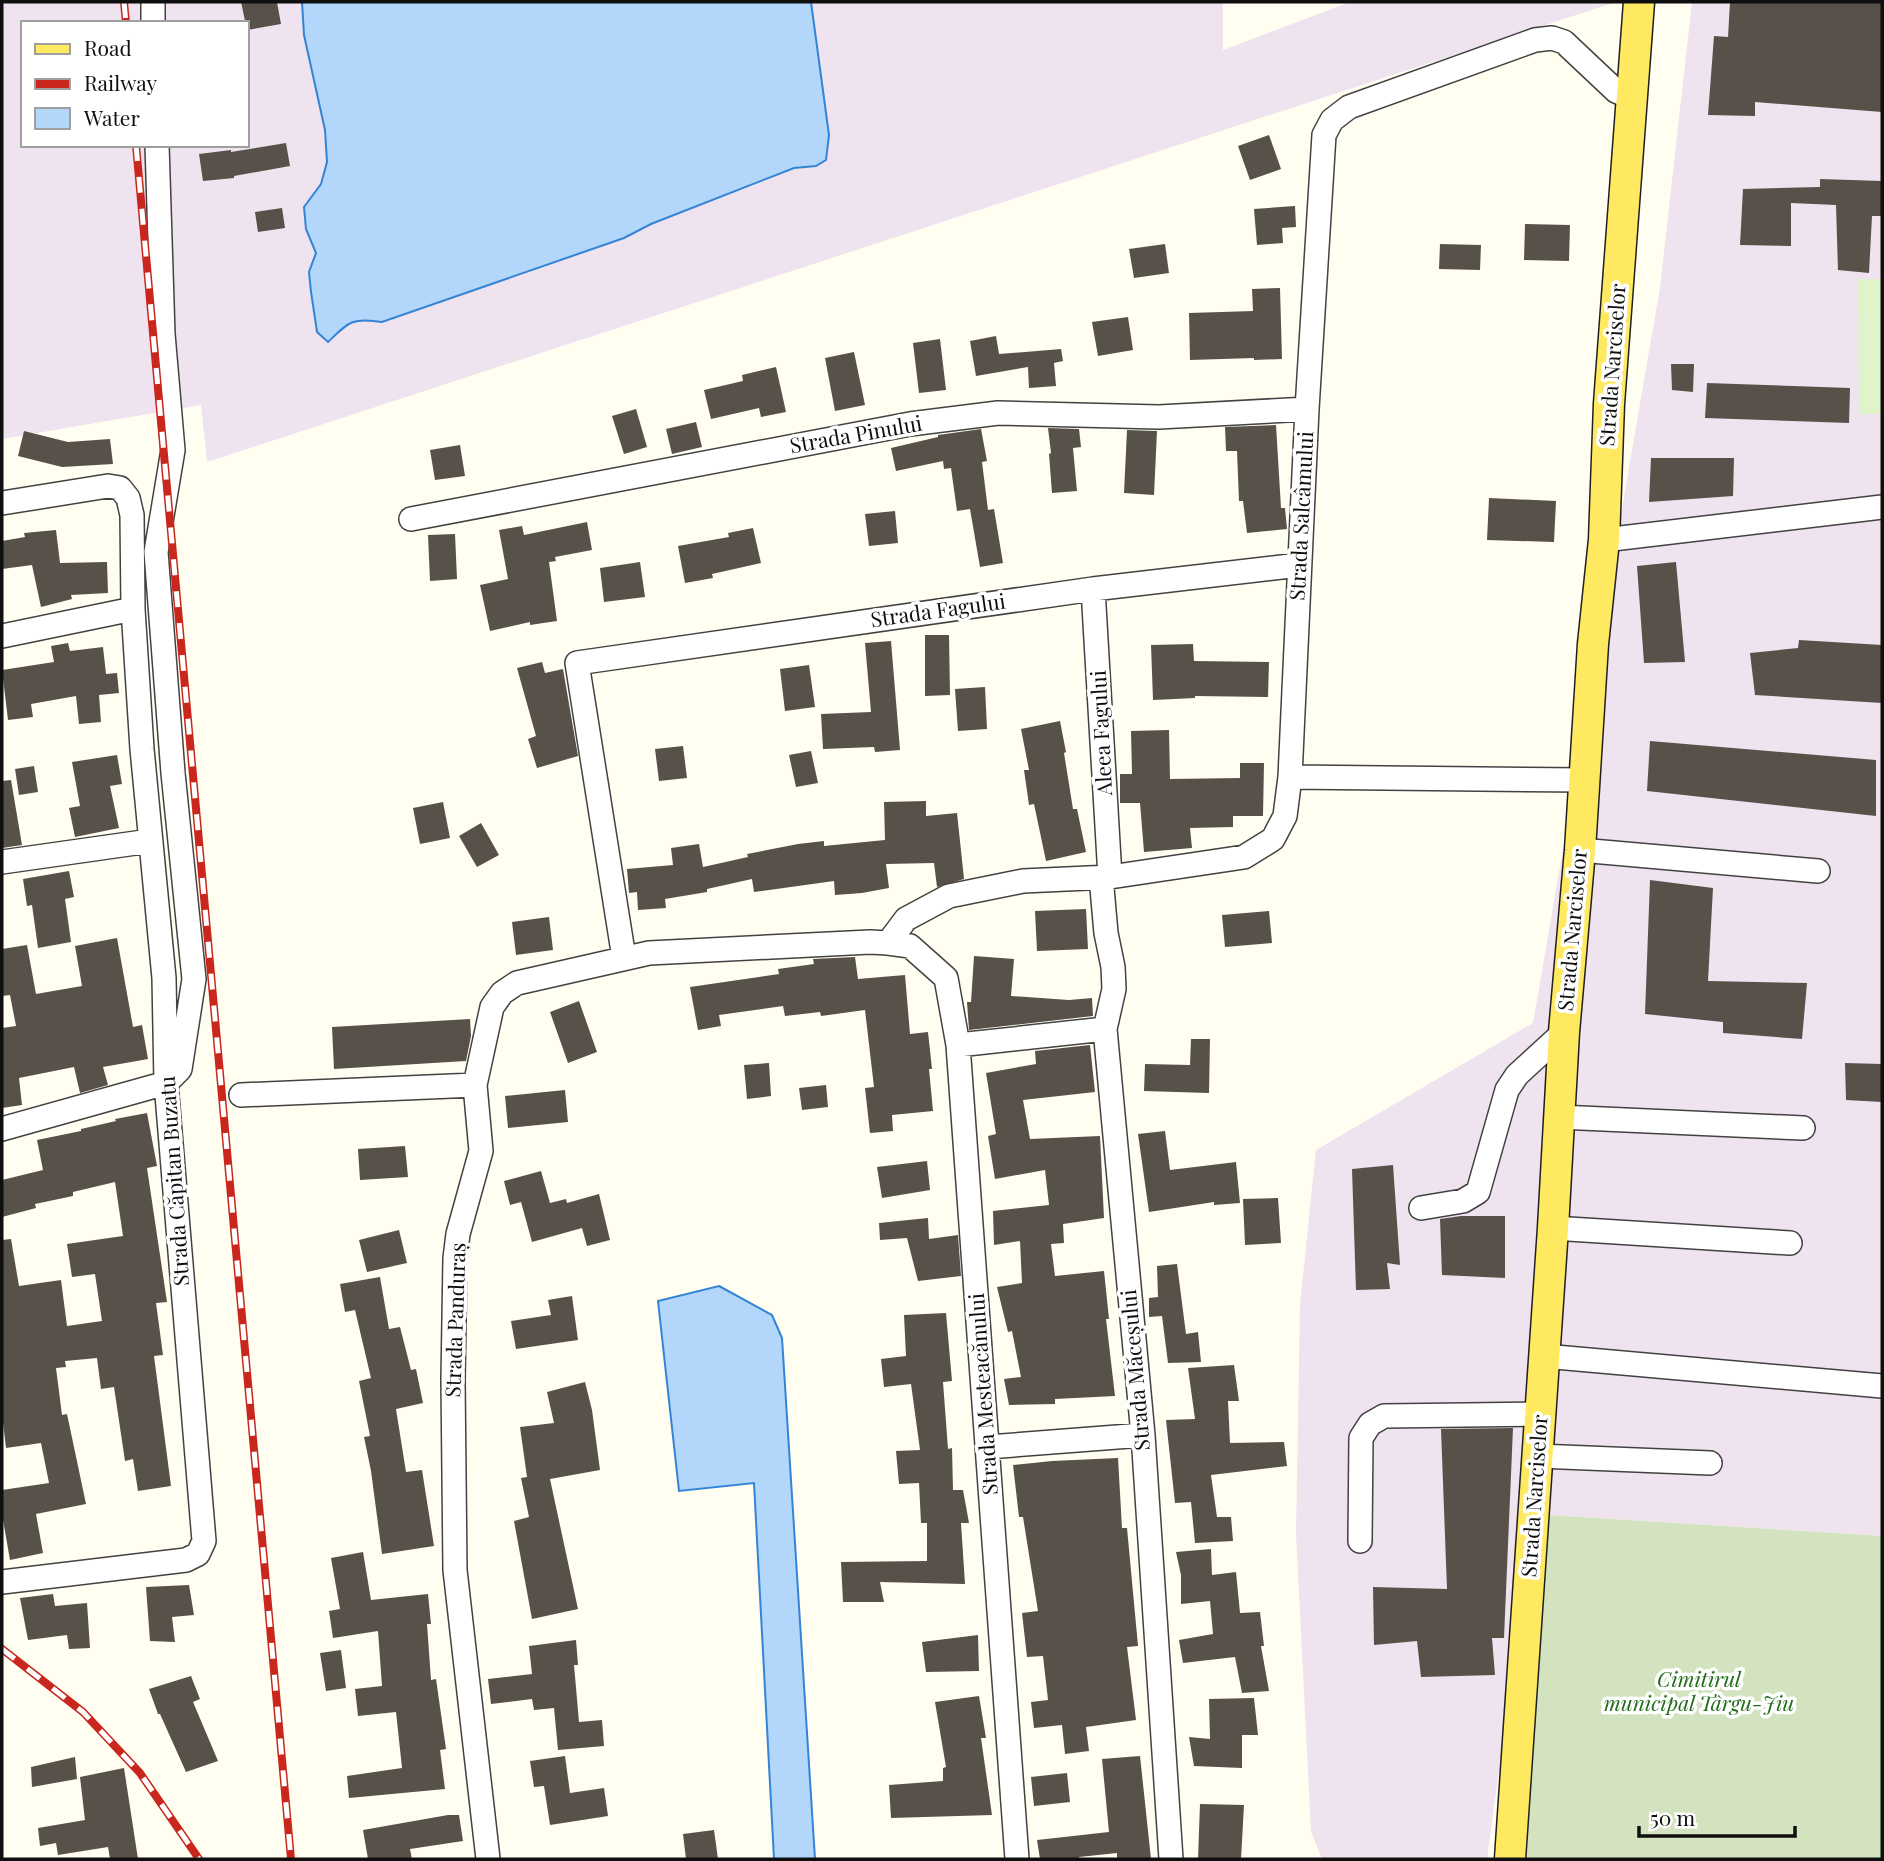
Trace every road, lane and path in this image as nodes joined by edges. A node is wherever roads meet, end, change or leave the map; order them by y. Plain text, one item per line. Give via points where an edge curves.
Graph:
1 (153, 2) edge
2 (1639, 2) edge
3 (153, 21) edge
4 (1632, 98) junction
5 (157, 147) edge
6 (1307, 410) junction
7 (2, 503) edge
8 (1882, 507) edge
9 (411, 519) dead end
10 (1604, 540) junction
11 (1299, 565) junction
12 (1093, 589) junction
13 (133, 608) junction
14 (2, 636) edge
15 (1290, 777) junction
16 (1585, 780) junction
17 (150, 841) junction
18 (1580, 850) junction
19 (2, 862) edge
20 (1818, 871) dead end
21 (1106, 877) junction
22 (899, 945) junction
23 (624, 958) junction
24 (1105, 1029) junction
25 (1564, 1032) junction
26 (958, 1045) junction
27 (166, 1083) junction
28 (475, 1085) junction
29 (241, 1095) dead end
30 (1559, 1117) junction
31 (1803, 1128) dead end
32 (2, 1129) edge
33 (1421, 1208) dead end
34 (1553, 1228) junction
35 (1790, 1243) dead end
36 (1544, 1356) junction
37 (1882, 1386) edge
38 (1541, 1414) junction
39 (1143, 1435) junction
40 (988, 1447) junction
41 (1538, 1456) junction
42 (1710, 1463) dead end
43 (1360, 1541) dead end
44 (2, 1582) edge
45 (488, 1859) edge
46 (1017, 1859) edge
47 (1171, 1859) edge
48 (1510, 1859) edge

1 - 3 street
2 - 4 main road, Strada Narciselor
4 - 6 street, Strada Salcâmului via 1616,91 1564,42 1552,38 1535,40 1349,107 1332,120 1324,135
4 - 10 main road, Strada Narciselor via 1609,404
5 - 27 street via 163,334 173,450 156,552 194,979 180,1069
6 - 9 street, Strada Pinului via 1159,417 998,413
6 - 11 street, Strada Salcâmului
7 - 13 street, Strada Căpitan Buzatu via 120,488 132,515
8 - 10 street
10 - 16 main road, Strada Narciselor
11 - 12 street, Strada Fagului
11 - 15 street, Strada Salcâmului
12 - 21 street, Aleea Fagului
12 - 23 street, Strada Fagului via 577,663
13 - 14 street
13 - 17 street, Strada Căpitan Buzatu
15 - 16 street
15 - 21 street, Strada Salcâmului via 1285,816 1273,839 1244,856
16 - 18 main road, Strada Narciselor
17 - 19 street
17 - 27 street, Strada Căpitan Buzatu via 164,978
18 - 20 street
18 - 25 main road, Strada Narciselor
21 - 22 street, Strada Salcâmului via 1023,881 949,896 906,919
21 - 24 street, Aleea Fagului via 1106,933 1114,989
22 - 23 street, Strada Panduraș via 870,942
22 - 26 street, Strada Mesteacănului via 946,978
23 - 28 street, Strada Panduraș via 517,983 502,993 492,1007
24 - 26 street
24 - 39 street, Strada Măceșului
25 - 30 main road, Strada Narciselor
25 - 33 street via 1507,1090 1478,1192 1463,1201
26 - 40 street, Strada Mesteacănului
27 - 32 street
27 - 44 street, Strada Căpitan Buzatu via 204,1541 198,1554 186,1560
28 - 29 street
28 - 45 street, Strada Panduraș via 481,1151 455,1258 455,1570
30 - 31 street
30 - 34 main road, Strada Narciselor
34 - 35 street
34 - 36 main road, Strada Narciselor
36 - 37 street
36 - 38 main road, Strada Narciselor
38 - 41 main road, Strada Narciselor
38 - 43 street via 1384,1416 1370,1424 1361,1438
39 - 40 street
39 - 47 street, Strada Măceșului
40 - 46 street, Strada Mesteacănului
41 - 42 street
41 - 48 main road, Strada Narciselor

